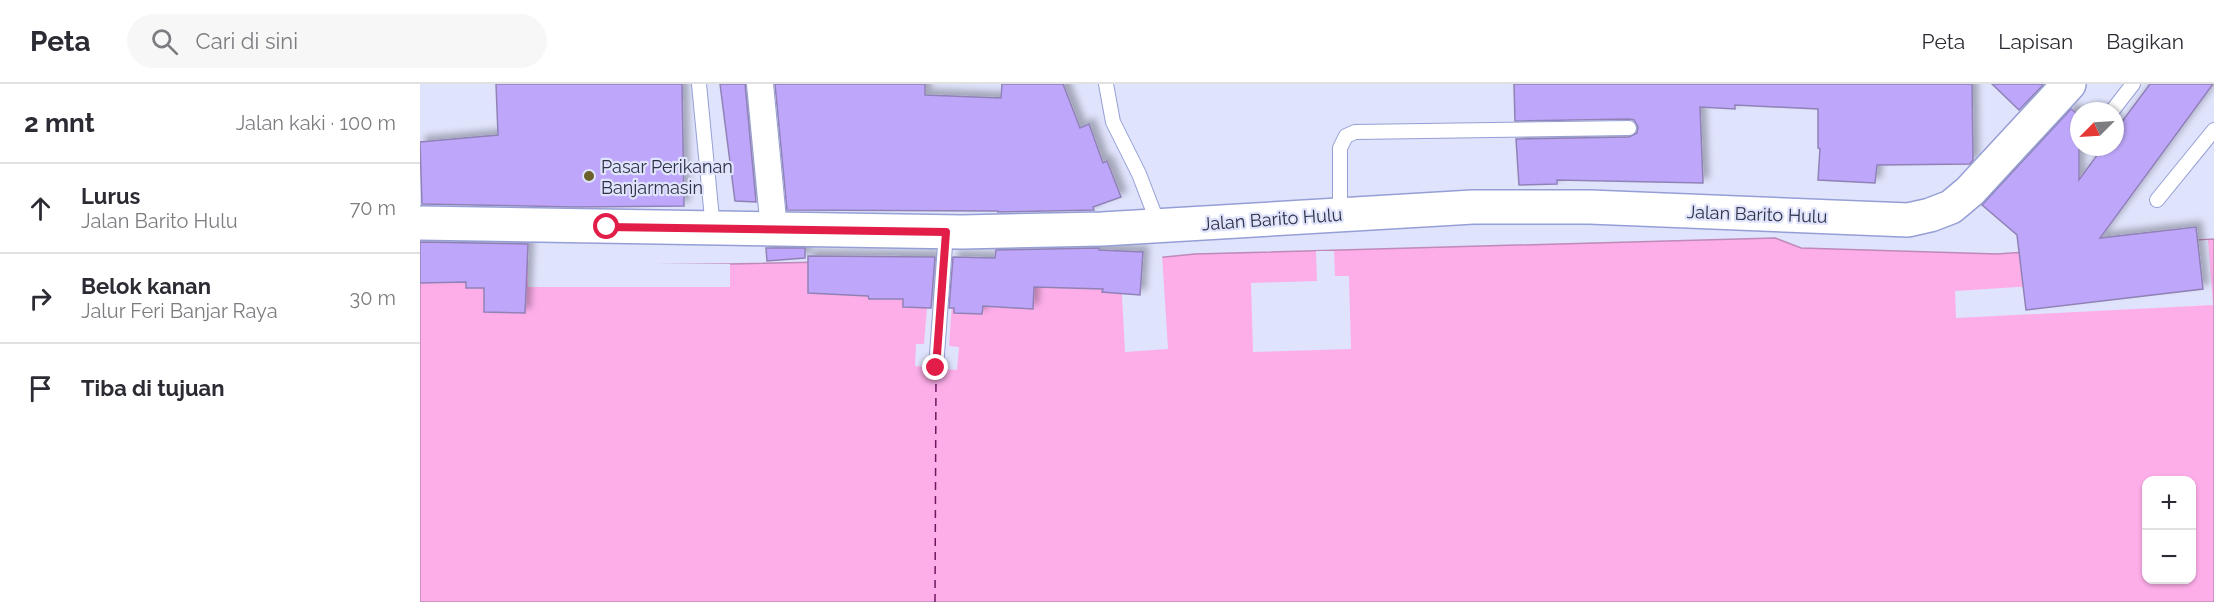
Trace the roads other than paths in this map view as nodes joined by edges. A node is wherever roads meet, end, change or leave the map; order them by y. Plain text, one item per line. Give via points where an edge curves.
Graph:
1 (699, 84) edge
2 (760, 84) edge
3 (1106, 84) edge
4 (2069, 84) edge
5 (2133, 84) edge
6 (2119, 102) edge
7 (1629, 128) dead end
8 (2214, 130) edge
9 (2157, 200) dead end
10 (1340, 215) junction
11 (420, 223) edge
12 (1159, 226) junction
13 (713, 229) junction
14 (774, 230) junction
15 (946, 232) junction
16 (936, 368) dead end

1 - 13 lane
2 - 14 street
3 - 12 lane via 1113,122
4 - 10 street, Jalan Barito Hulu via 1970,191 1951,207 1908,220 1590,207 1473,207
5 - 6 lane
7 - 10 lane via 1355,132 1346,136 1340,148
8 - 9 lane
10 - 12 street, Jalan Barito Hulu
11 - 13 street, Jalan Barito Hulu
12 - 15 street, Jalan Barito Hulu
13 - 14 street, Jalan Barito Hulu
14 - 15 street, Jalan Barito Hulu
15 - 16 lane

